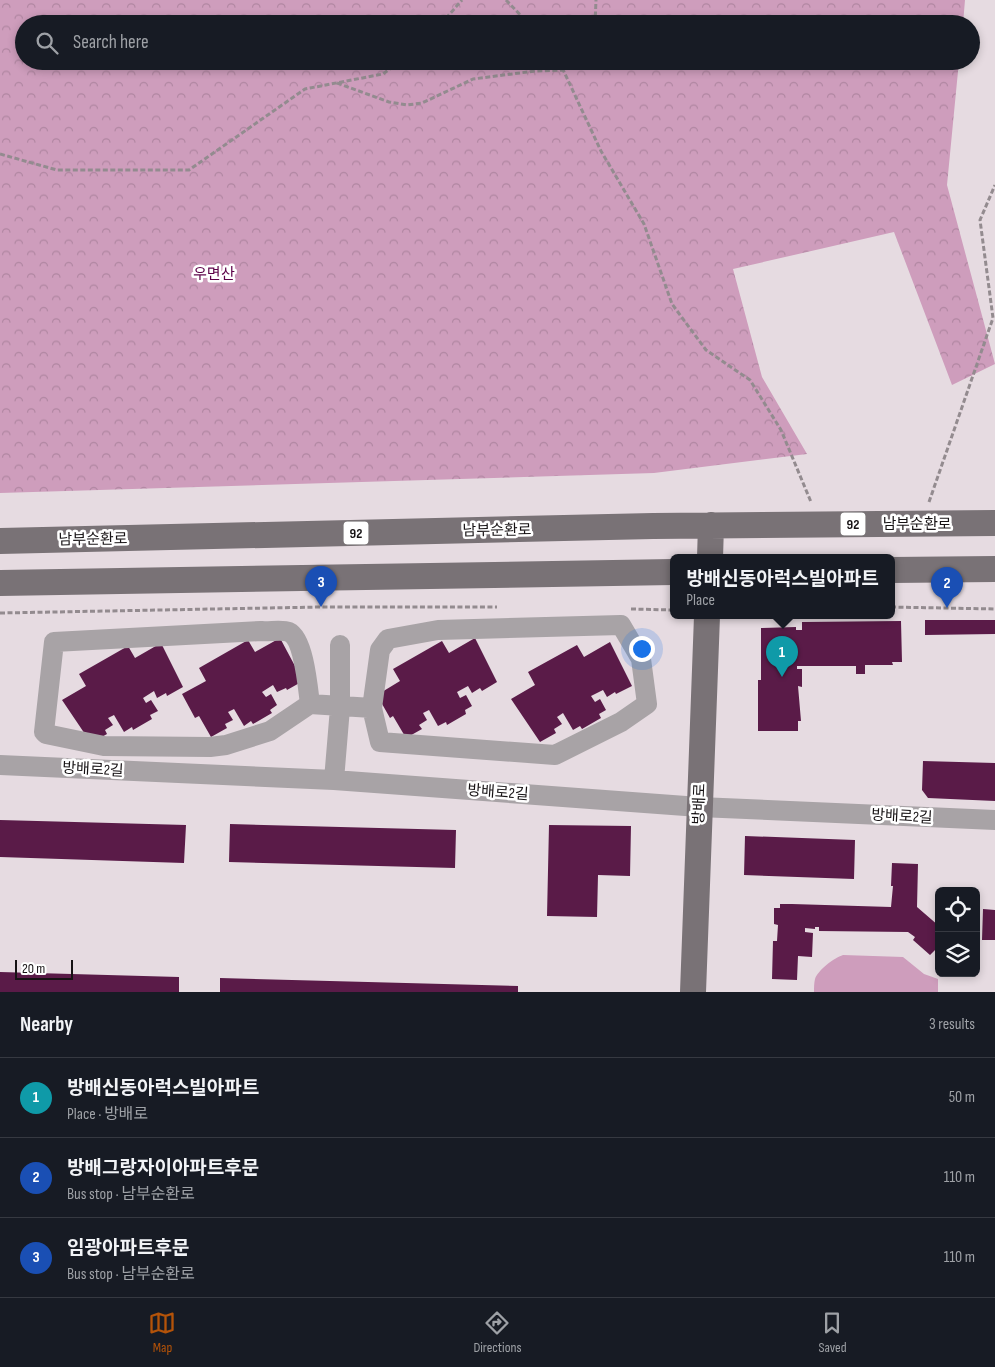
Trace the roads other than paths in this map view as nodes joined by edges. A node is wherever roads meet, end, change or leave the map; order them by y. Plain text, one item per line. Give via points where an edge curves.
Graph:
1 (995, 523) edge
2 (711, 525) junction
3 (0, 541) edge
4 (710, 554) edge
5 (995, 569) edge
6 (895, 570) edge
7 (670, 572) edge
8 (0, 583) edge
9 (707, 619) edge
10 (340, 645) dead end
11 (310, 704) junction
12 (340, 708) junction
13 (372, 708) junction
14 (0, 764) edge
15 (334, 780) junction
16 (699, 807) junction
17 (995, 820) edge
18 (693, 992) edge

1 - 2 main road, 남부순환로 / 92
2 - 3 main road, 남부순환로 / 92
2 - 4 main road
5 - 6 main road
7 - 8 main road
9 - 16 main road, 방배로
10 - 12 street
11 - 11 street via 308,678 296,639 289,632 54,642 44,732 104,746 210,747 270,731
11 - 12 street
12 - 13 street
12 - 15 street
13 - 13 street via 380,742 555,755 621,722 648,704 641,659 621,625 438,630 388,639 380,650
14 - 15 street, 방배로2길
15 - 16 street, 방배로2길
16 - 17 street, 방배로2길
16 - 18 main road, 방배로

